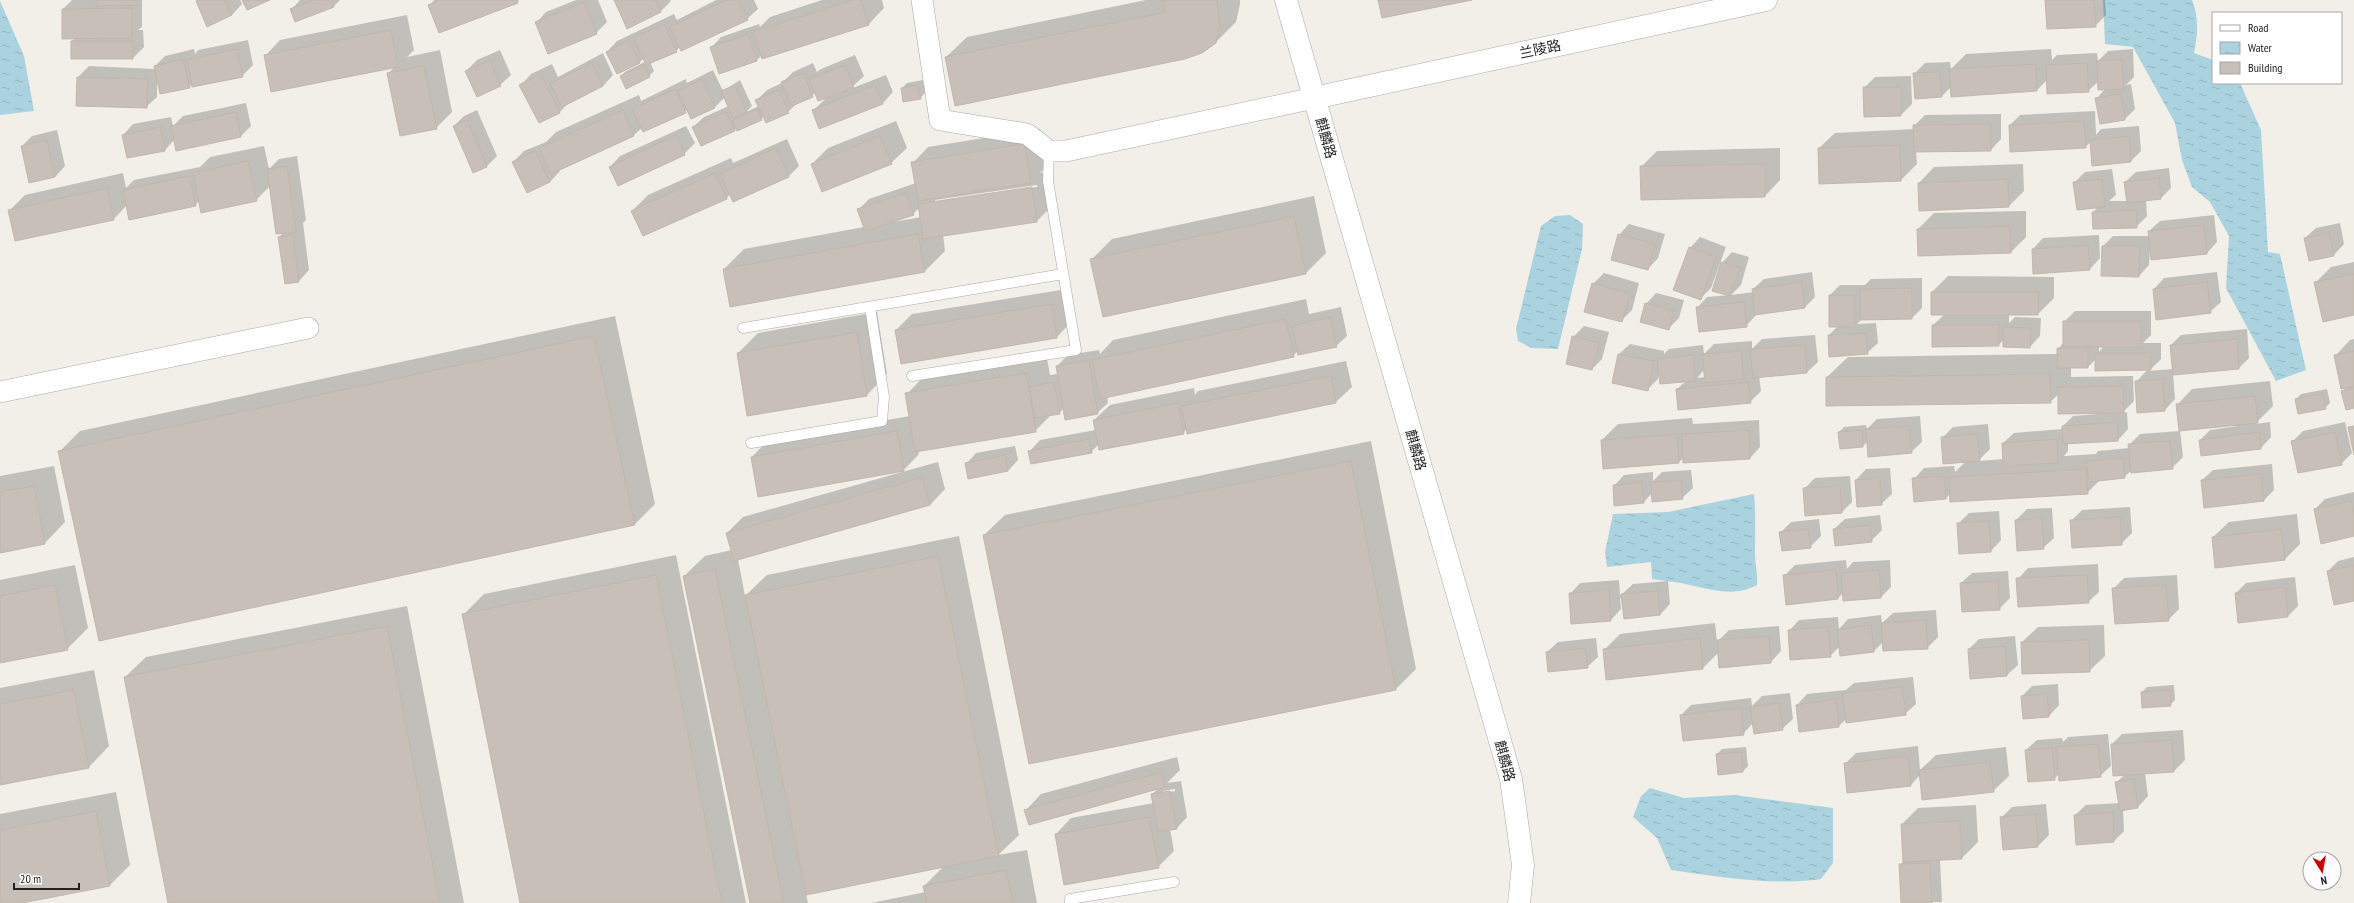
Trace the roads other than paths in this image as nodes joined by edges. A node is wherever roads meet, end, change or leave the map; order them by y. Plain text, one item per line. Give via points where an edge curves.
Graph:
1 (922, 0) edge
2 (1286, 0) edge
3 (1766, 0) edge
4 (1314, 98) junction
5 (1049, 151) junction
6 (1063, 274) junction
7 (870, 307) junction
8 (308, 328) dead end
9 (744, 328) dead end
10 (912, 376) dead end
11 (0, 392) edge
12 (751, 443) dead end
13 (1174, 882) dead end
14 (1070, 903) edge
15 (1519, 903) edge

1 - 5 street via 940,120 1027,134
2 - 4 street, 麒麟路
3 - 4 street, 兰陵路
4 - 5 street via 1066,151
4 - 15 street, 麒麟路 via 1511,779 1523,865
5 - 6 lane via 1048,182
6 - 7 lane
6 - 10 lane via 1076,350
7 - 9 lane
7 - 12 lane via 884,397 882,421
8 - 11 street
13 - 14 lane via 1070,898

